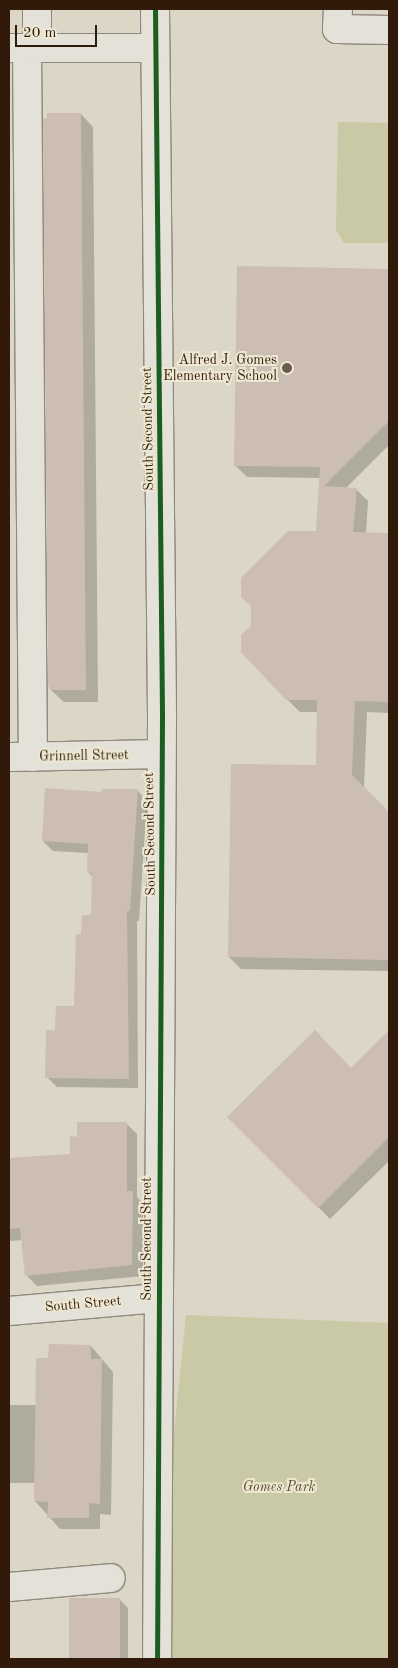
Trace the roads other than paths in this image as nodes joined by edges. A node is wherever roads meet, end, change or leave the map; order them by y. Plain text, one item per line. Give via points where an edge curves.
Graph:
1 (37, 9) edge
2 (155, 9) edge
3 (338, 9) edge
4 (389, 30) edge
5 (24, 48) edge
6 (155, 48) junction
7 (160, 754) junction
8 (21, 757) edge
9 (158, 1298) junction
10 (9, 1311) edge
11 (111, 1578) dead end
12 (9, 1587) edge
13 (157, 1659) edge

1 - 5 street
2 - 6 street, South Second Street
3 - 4 street via 337,29
5 - 6 street
5 - 8 street
6 - 7 street, South Second Street
7 - 8 street, Grinnell Street
7 - 9 street, South Second Street
9 - 10 street, South Street
9 - 13 street, South Second Street
11 - 12 street

